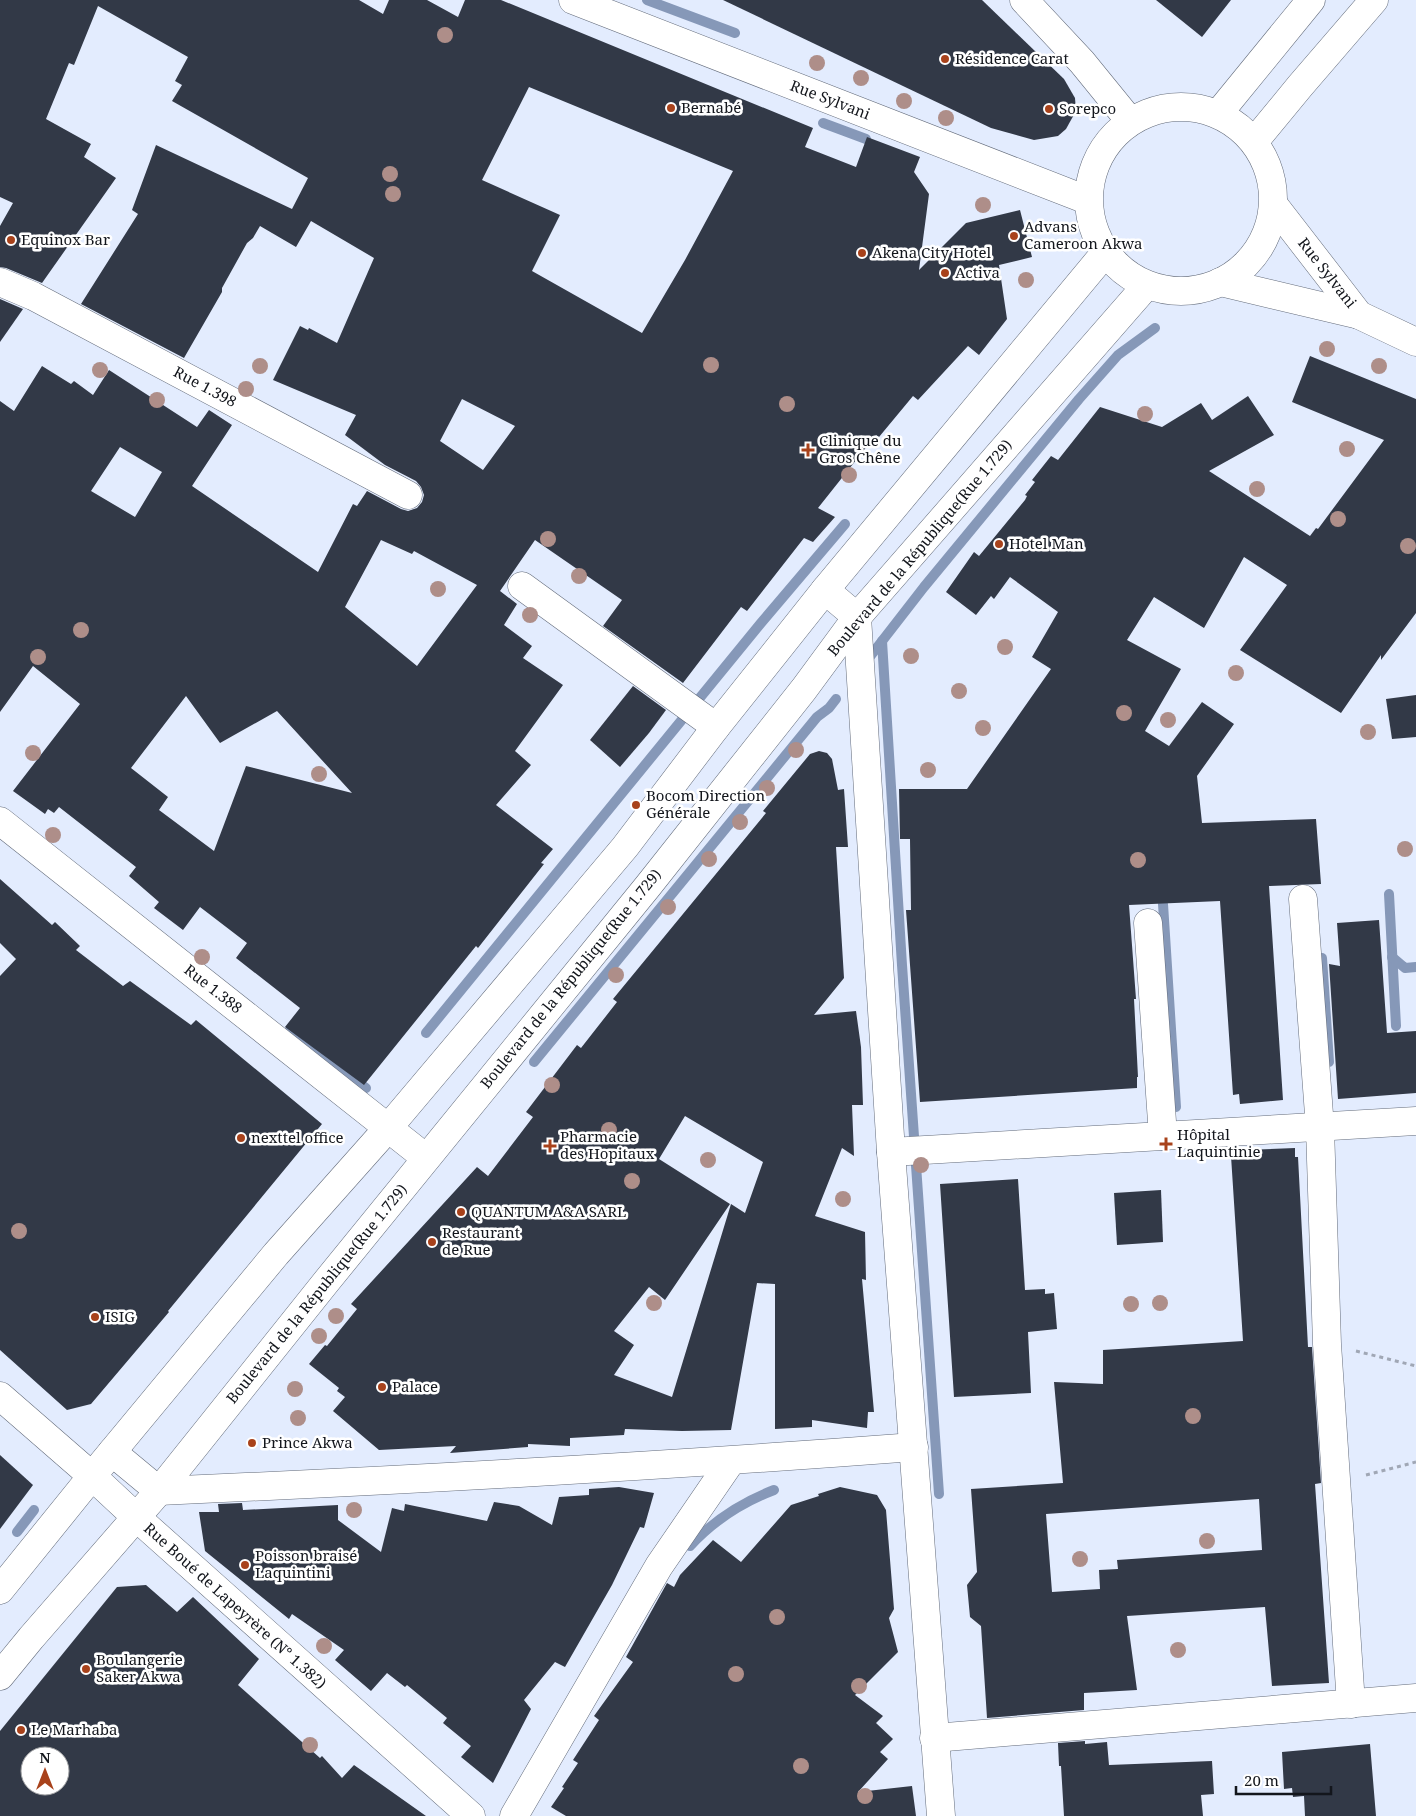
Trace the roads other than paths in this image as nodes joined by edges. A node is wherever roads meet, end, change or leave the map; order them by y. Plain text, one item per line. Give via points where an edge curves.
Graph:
1 (573, 0) edge
2 (1024, 0) edge
3 (1311, 0) edge
4 (1374, 0) edge
5 (1218, 114) junction
6 (1130, 121) junction
7 (1254, 142) junction
8 (1087, 200) junction
9 (1274, 205) junction
10 (1105, 253) junction
11 (0, 282) edge
12 (1220, 282) junction
13 (1146, 286) junction
14 (1360, 315) junction
15 (1416, 342) edge
16 (408, 495) dead end
17 (522, 586) dead end
18 (825, 590) junction
19 (857, 617) junction
20 (716, 727) junction
21 (0, 821) edge
22 (1303, 899) dead end
23 (1148, 923) dead end
24 (1416, 1121) edge
25 (388, 1128) junction
26 (1320, 1128) junction
27 (1163, 1136) junction
28 (891, 1152) junction
29 (426, 1158) junction
30 (0, 1396) edge
31 (914, 1447) junction
32 (112, 1452) junction
33 (731, 1461) junction
34 (92, 1476) junction
35 (159, 1491) junction
36 (136, 1517) junction
37 (0, 1590) edge
38 (0, 1676) edge
39 (1416, 1698) edge
40 (1352, 1704) junction
41 (934, 1738) junction
42 (471, 1816) edge
43 (514, 1816) edge
44 (941, 1816) edge

1 - 8 street, Rue Sylvani
2 - 6 street via 1082,62
3 - 5 street
4 - 7 street
5 - 6 street via 1196,108 1173,107
5 - 7 street via 1238,126
6 - 8 street via 1112,136 1099,155 1090,177
7 - 9 street via 1266,161
8 - 10 street via 1095,237
9 - 12 street via 1270,226 1260,247 1239,271
9 - 14 street, Rue Sylvani
10 - 13 street via 1123,272
10 - 18 street
11 - 16 street, Rue 1.398 via 33,296
12 - 13 street via 1210,287 1178,292
12 - 14 street
13 - 19 street, Boulevard de la République(Rue 1.729)
14 - 15 street, Rue Sylvani
17 - 20 street
18 - 19 street
18 - 20 street
19 - 28 street
19 - 29 street, Boulevard de la République(Rue 1.729) via 660,871
20 - 25 street via 625,846
21 - 25 street, Rue 1.388
22 - 26 street
23 - 27 street
24 - 26 street
25 - 29 street, Rue 1.388
25 - 32 street via 276,1254
26 - 27 street
26 - 40 street via 1326,1344
27 - 28 street
28 - 31 street
29 - 35 street, Boulevard de la République(Rue 1.729)
30 - 34 street, Rue Boué de Lapeyrère (N° 1.382)
31 - 33 street
31 - 41 street
32 - 34 street
32 - 35 street
33 - 35 street
33 - 43 street via 659,1566
34 - 36 street, Rue Boué de Lapeyrère (N° 1.382)
34 - 37 street
35 - 36 street, Boulevard de la République(Rue 1.729)
36 - 38 street, Boulevard de la République(Rue 1.729)
36 - 42 street, Rue Boué de Lapeyrère (N° 1.382)
39 - 40 street
40 - 41 street
41 - 44 street

